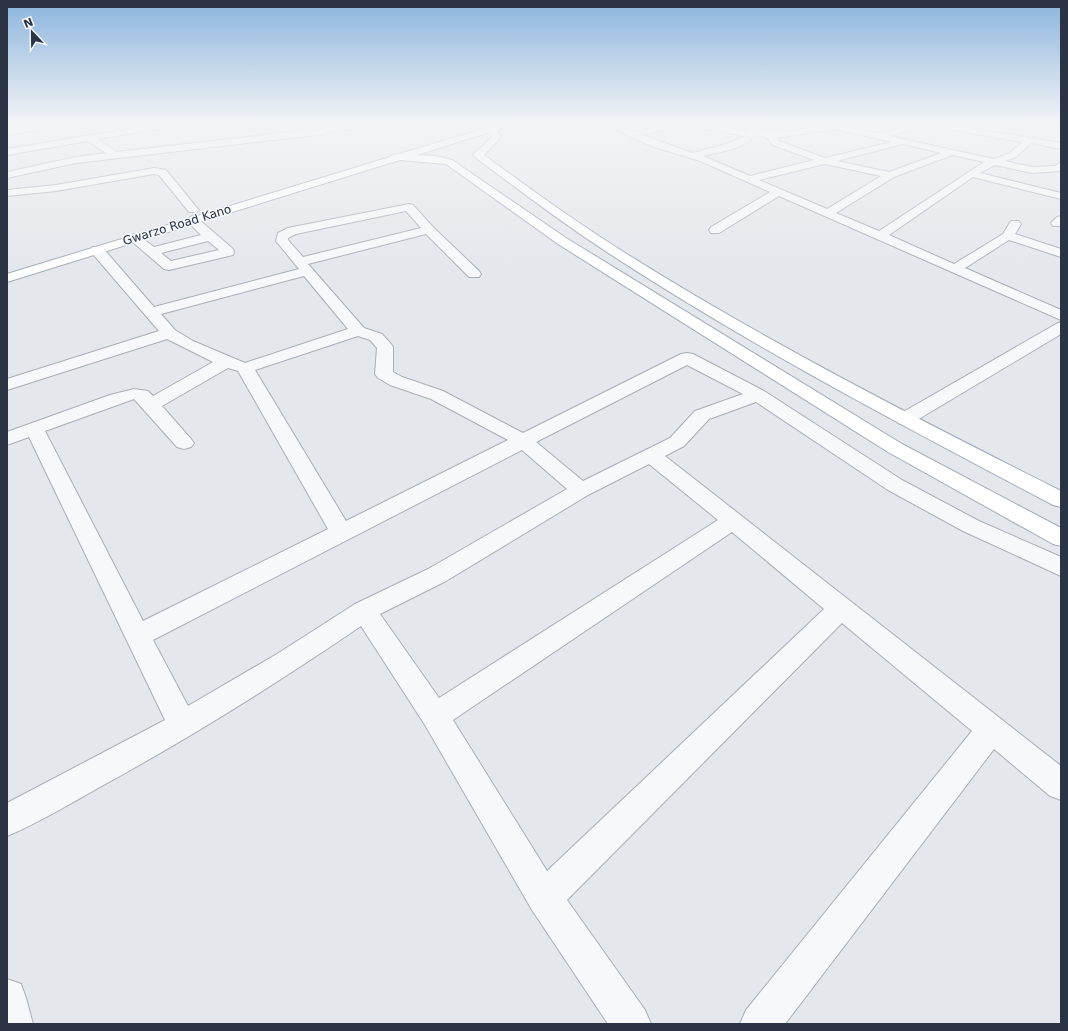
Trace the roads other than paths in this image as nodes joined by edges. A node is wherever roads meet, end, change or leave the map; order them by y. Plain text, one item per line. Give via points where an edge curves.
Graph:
1 (20, 172) edge
2 (148, 172) edge
3 (162, 172) edge
4 (333, 172) edge
5 (342, 172) edge
6 (481, 172) edge
7 (493, 172) edge
8 (732, 172) edge
9 (778, 172) edge
10 (877, 172) edge
11 (898, 172) edge
12 (975, 172) edge
13 (971, 174) junction
14 (7, 175) edge
15 (890, 175) junction
16 (749, 179) junction
17 (779, 192) junction
18 (7, 193) edge
19 (1061, 196) edge
20 (828, 213) junction
21 (193, 215) junction
22 (1015, 224) dead end
23 (429, 230) junction
24 (715, 230) dead end
25 (211, 236) junction
26 (880, 236) junction
27 (1008, 236) junction
28 (134, 238) junction
29 (97, 250) junction
30 (151, 252) junction
31 (1061, 253) edge
32 (303, 266) junction
33 (7, 268) edge
34 (955, 269) junction
35 (474, 274) dead end
36 (7, 278) edge
37 (151, 312) junction
38 (1061, 315) edge
39 (1061, 327) edge
40 (358, 331) junction
41 (169, 333) junction
42 (226, 362) junction
43 (245, 368) junction
44 (7, 385) edge
45 (758, 395) junction
46 (151, 405) junction
47 (905, 419) junction
48 (35, 430) junction
49 (7, 439) edge
50 (523, 441) junction
51 (184, 443) dead end
52 (650, 454) junction
53 (581, 490) junction
54 (1061, 500) edge
55 (733, 521) junction
56 (341, 532) junction
57 (1061, 538) edge
58 (1061, 567) edge
59 (841, 608) junction
60 (364, 611) junction
61 (137, 636) junction
62 (435, 716) junction
63 (182, 725) junction
64 (992, 729) junction
65 (1061, 785) edge
66 (7, 820) edge
67 (544, 898) junction
68 (7, 998) edge
69 (13, 1024) edge
70 (631, 1024) edge
71 (760, 1024) edge

1 - 14 street
2 - 18 street via 56,188
3 - 21 street
4 - 21 main road
5 - 21 main road, Gwarzo Road Kano
6 - 57 main road via 562,240 889,443
7 - 47 main road via 514,183 598,242 728,322
8 - 16 street
9 - 16 street
10 - 15 street
11 - 15 street
12 - 13 street
13 - 19 street
13 - 26 street
15 - 20 street
16 - 17 street
17 - 20 street
17 - 24 street
20 - 26 street
21 - 25 street
21 - 28 main road, Gwarzo Road Kano
21 - 33 main road
22 - 27 street
23 - 32 street
23 - 32 street via 409,207 292,231 282,236 282,241
23 - 35 street
25 - 30 street
25 - 30 street via 228,252 169,266
26 - 34 street
27 - 31 street
27 - 34 street
28 - 29 main road, Gwarzo Road Kano
28 - 30 street
29 - 36 main road, Gwarzo Road Kano
29 - 37 street
32 - 37 street
32 - 40 street
34 - 38 street
37 - 41 street
39 - 47 street
40 - 43 street
40 - 50 street via 376,337 385,347 384,374 396,381 437,395
41 - 42 street
41 - 44 street
42 - 43 street
42 - 46 street
43 - 56 street
45 - 50 street via 687,358
45 - 52 street via 702,415 676,442
45 - 58 street via 894,485 971,526
46 - 48 street via 142,395 130,395
46 - 51 street
47 - 54 main road
48 - 49 street
48 - 61 street
50 - 53 street
50 - 56 street
52 - 53 street
52 - 55 street
53 - 60 street via 437,575
55 - 59 street
55 - 62 street
56 - 61 street
59 - 64 street
59 - 67 street
60 - 62 street
60 - 63 street via 287,662
61 - 63 street
62 - 67 street
63 - 66 street
64 - 65 street
64 - 71 street
67 - 70 street
68 - 69 street

